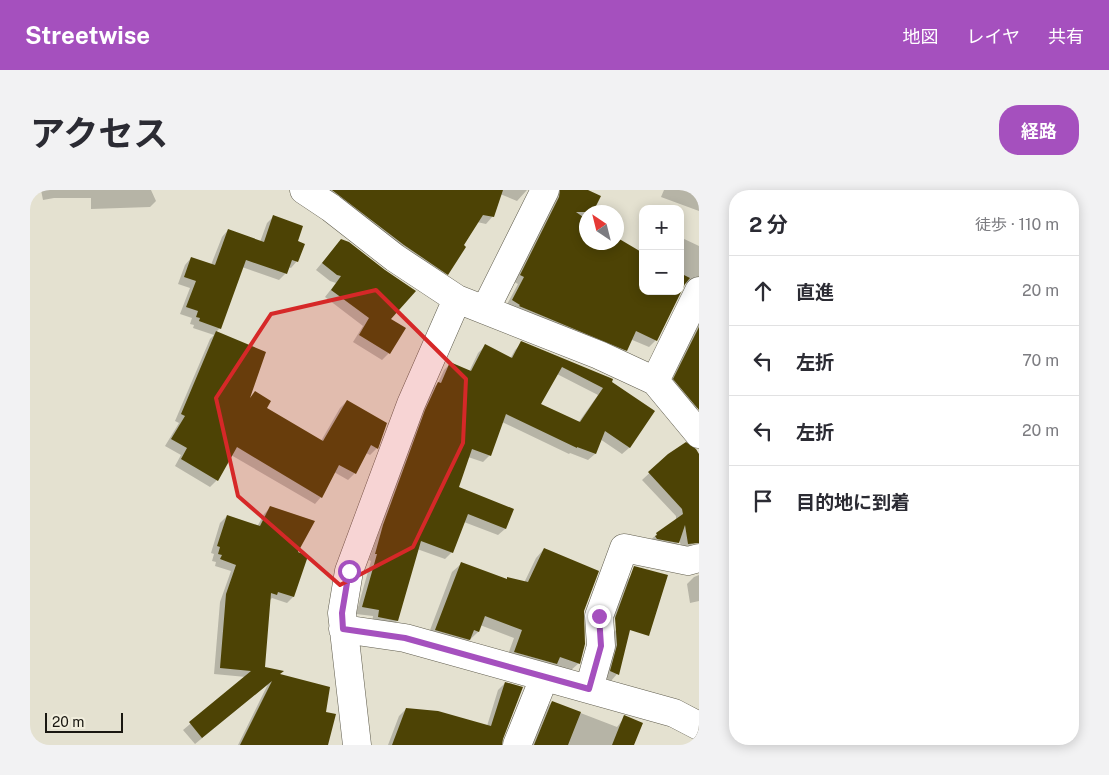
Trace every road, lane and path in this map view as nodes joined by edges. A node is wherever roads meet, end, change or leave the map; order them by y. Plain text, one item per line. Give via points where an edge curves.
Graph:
1 (304, 190) edge
2 (545, 190) edge
3 (699, 291) edge
4 (457, 299) junction
5 (484, 310) junction
6 (655, 381) junction
7 (699, 434) edge
8 (699, 558) edge
9 (343, 629) junction
10 (544, 678) junction
11 (589, 689) junction
12 (699, 726) edge
13 (357, 745) edge
14 (517, 745) edge

1 - 4 street via 395,258
2 - 5 street
3 - 6 street
4 - 5 street
4 - 9 street via 410,404 349,571 342,613
5 - 6 street via 599,355
6 - 7 street
8 - 11 street via 688,561 624,548 599,616 601,646
9 - 10 street via 405,638
9 - 13 street
10 - 11 street
10 - 14 street
11 - 12 street via 674,714

